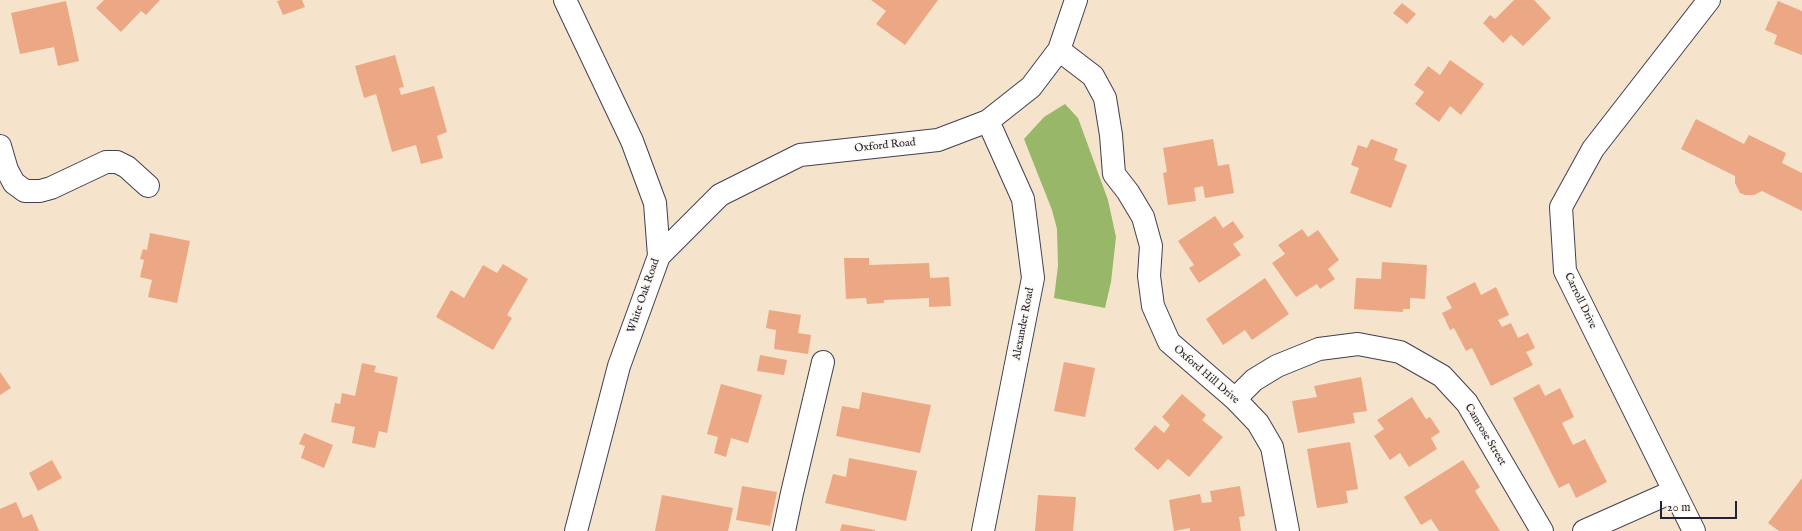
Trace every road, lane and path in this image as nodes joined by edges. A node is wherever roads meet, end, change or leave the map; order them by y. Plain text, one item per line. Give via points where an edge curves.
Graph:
1 (565, 0) edge
2 (1076, 0) edge
3 (1709, 0) edge
4 (1059, 50) junction
5 (988, 121) junction
6 (0, 146) edge
7 (148, 186) dead end
8 (659, 256) junction
9 (823, 362) dead end
10 (1235, 399) junction
11 (1674, 491) junction
12 (576, 531) edge
13 (784, 531) edge
14 (983, 531) edge
15 (1288, 531) edge
16 (1542, 531) edge
17 (1584, 531) edge
18 (1694, 531) edge

1 - 8 street, White Oak Road via 632,140 655,203
2 - 4 street, Oxford Road
3 - 11 street, Carroll Drive via 1593,149 1561,207 1565,271
4 - 5 street, Oxford Road via 1031,87
4 - 10 street, Oxford Hill Drive via 1093,76 1105,98 1114,174 1143,217 1151,246 1153,306 1168,342
5 - 8 street, Oxford Road via 938,140 800,155 720,195
5 - 14 street, Alexander Road via 1023,199 1033,278
6 - 7 street via 14,183 25,191 51,188 106,162 117,162 127,167
8 - 12 street, White Oak Road via 619,366
9 - 13 street
10 - 15 street, Oxford Hill Drive via 1258,423 1272,447
10 - 16 street, Camrose Street via 1254,380 1277,366 1319,348 1358,344 1400,352 1442,376 1467,403
11 - 17 street
11 - 18 street, Carroll Drive

